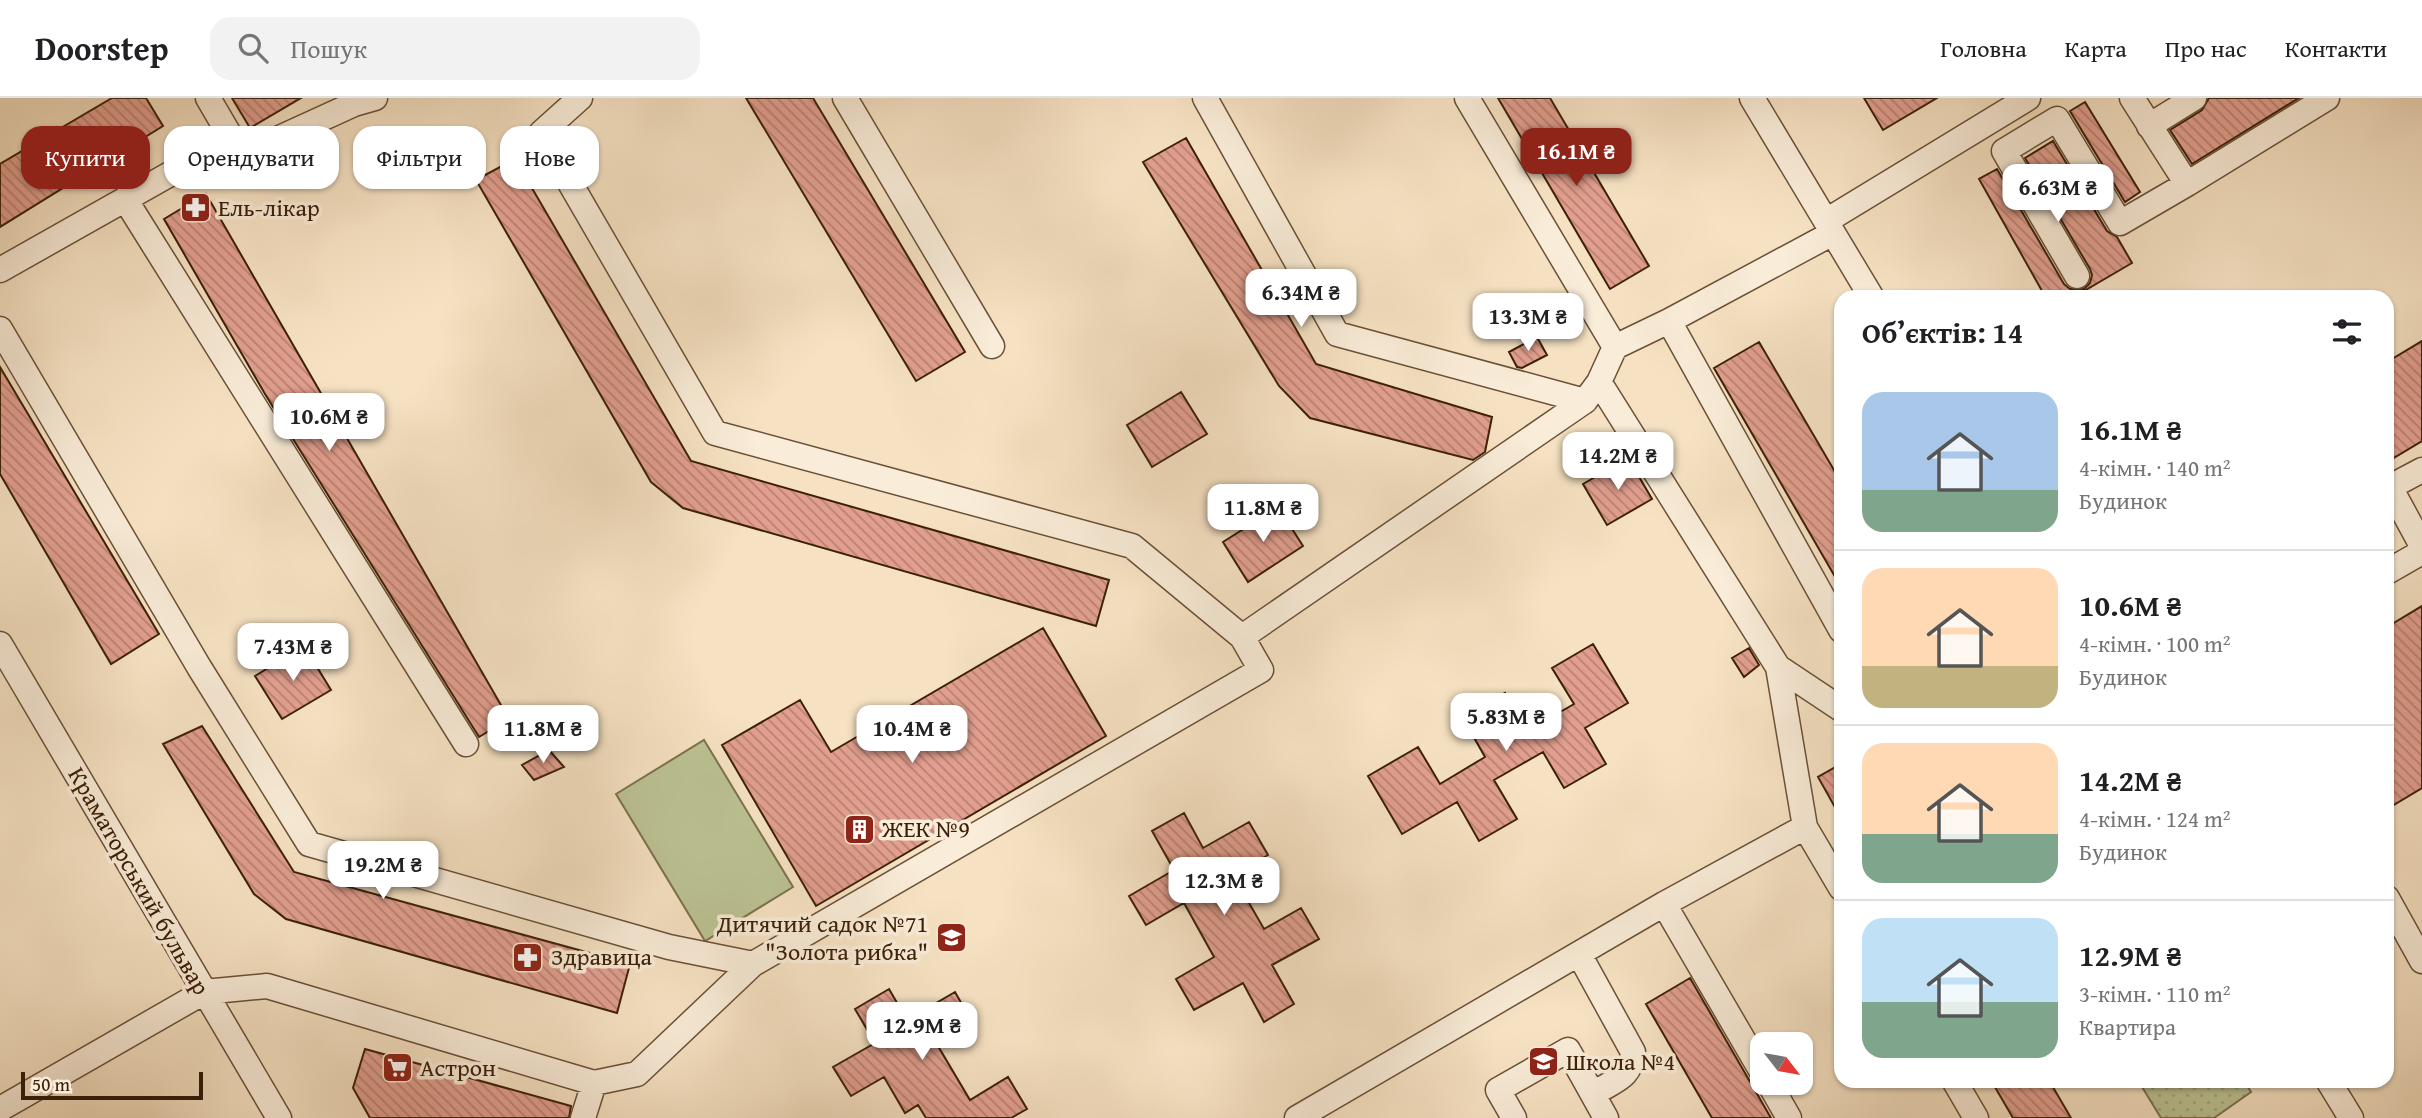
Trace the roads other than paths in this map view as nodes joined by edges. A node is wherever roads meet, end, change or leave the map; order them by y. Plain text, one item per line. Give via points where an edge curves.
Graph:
1 (208, 98) edge
2 (375, 98) edge
3 (580, 98) edge
4 (845, 98) edge
5 (1205, 98) edge
6 (1466, 98) edge
7 (1752, 98) edge
8 (2028, 98) edge
9 (2132, 98) edge
10 (2194, 98) edge
11 (2327, 98) edge
12 (224, 126) edge
13 (306, 126) edge
14 (2149, 126) junction
15 (164, 177) edge
16 (2187, 184) junction
17 (125, 199) junction
18 (1829, 227) junction
19 (0, 270) edge
20 (2077, 276) dead end
21 (1867, 290) edge
22 (1669, 321) junction
23 (0, 329) edge
24 (992, 346) dead end
25 (1615, 347) junction
26 (1592, 391) junction
27 (2422, 470) edge
28 (2394, 485) edge
29 (2394, 494) edge
30 (2422, 546) edge
31 (2422, 552) edge
32 (2394, 568) edge
33 (1834, 617) edge
34 (1242, 637) junction
35 (0, 644) edge
36 (1778, 667) junction
37 (1834, 704) edge
38 (466, 744) dead end
39 (1805, 827) junction
40 (1834, 876) edge
41 (1664, 904) junction
42 (2394, 911) edge
43 (1579, 954) junction
44 (2422, 961) edge
45 (753, 964) junction
46 (205, 992) junction
47 (1750, 1051) edge
48 (594, 1083) junction
49 (1958, 1088) edge
50 (2333, 1088) edge
51 (1776, 1096) edge
52 (1598, 1099) edge
53 (0, 1109) edge
54 (279, 1118) edge
55 (583, 1118) edge
56 (1297, 1118) edge
57 (1514, 1118) edge
58 (1789, 1118) edge
59 (1976, 1118) edge
60 (2351, 1118) edge

1 - 12 street
2 - 13 street
3 - 34 street via 541,133 715,433 1132,546
4 - 24 street
5 - 26 street via 1337,334
6 - 25 street
7 - 18 street
8 - 18 street
9 - 14 street
10 - 14 street
11 - 16 street
14 - 16 street
15 - 17 street
16 - 20 street via 2120,223 2057,119 2004,151
17 - 19 street
17 - 38 street
18 - 21 street
18 - 22 street
22 - 25 street
22 - 33 street
23 - 45 street via 309,844 669,947
25 - 26 street
26 - 34 street
26 - 36 street
27 - 28 street
29 - 30 street
31 - 32 street
34 - 45 street via 1261,670
35 - 46 street, Краматорський бульвар
36 - 37 street
36 - 39 street
39 - 40 street
39 - 41 street
41 - 43 street
41 - 47 street
42 - 44 street
43 - 52 street via 1633,1052 1626,1074
43 - 56 street
45 - 48 street via 637,1074
46 - 48 street via 267,986
46 - 53 street
46 - 54 street, Краматорський бульвар
48 - 55 street
49 - 59 street
50 - 60 street
51 - 58 street
52 - 57 street via 1568,1050 1498,1090

